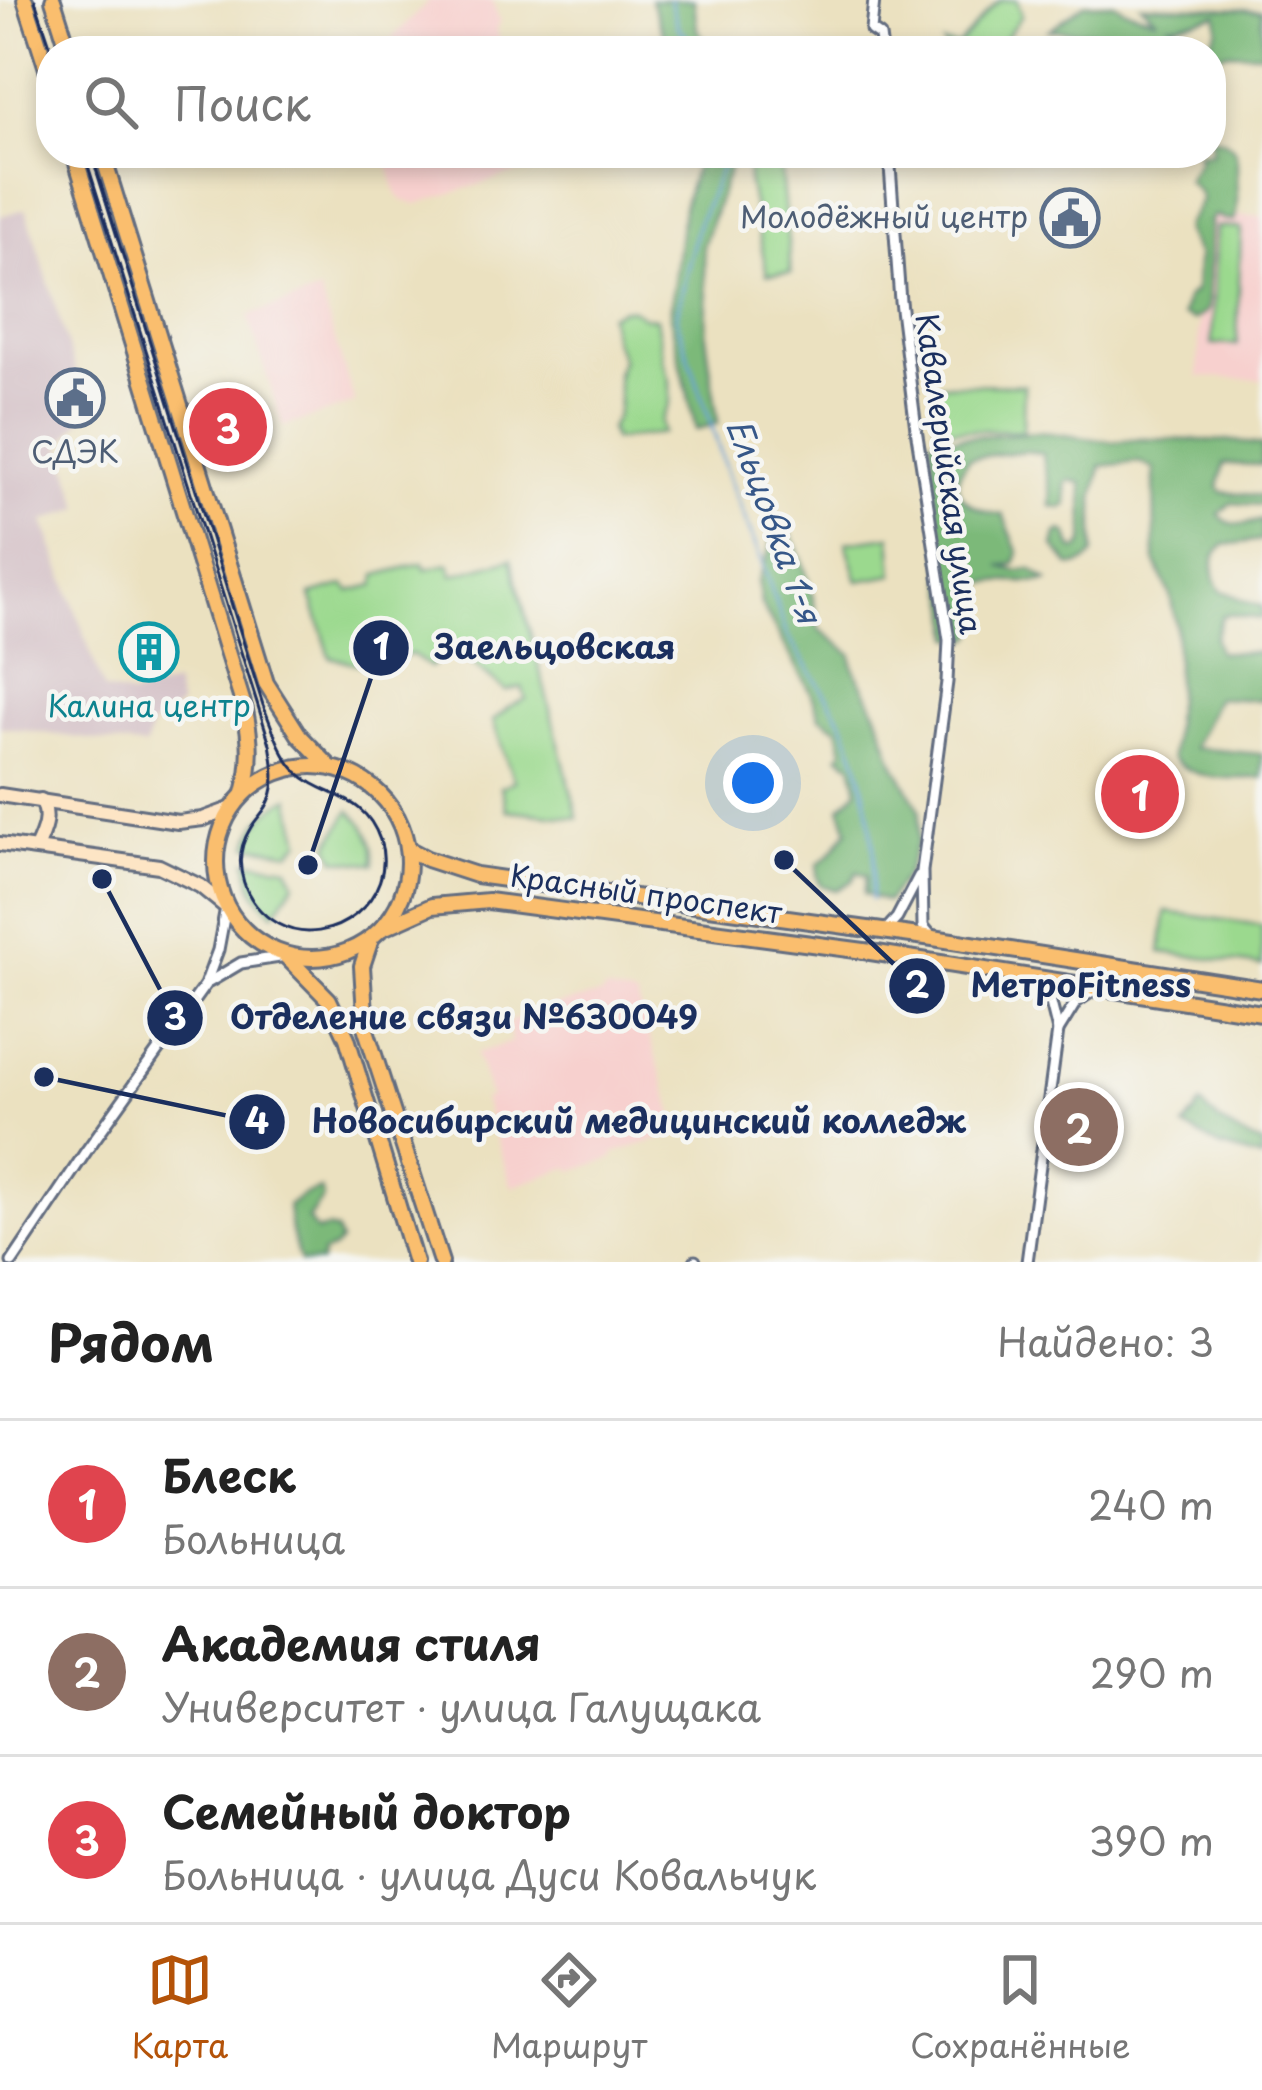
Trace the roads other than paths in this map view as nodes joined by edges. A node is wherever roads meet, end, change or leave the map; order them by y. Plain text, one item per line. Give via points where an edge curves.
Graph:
1 (874, 0) edge
2 (38, 1) edge
3 (44, 36) edge
4 (60, 36) edge
5 (880, 36) edge
6 (79, 168) edge
7 (107, 168) edge
8 (890, 168) edge
9 (330, 767) junction
10 (244, 793) junction
11 (0, 795) edge
12 (41, 800) junction
13 (230, 809) junction
14 (0, 844) edge
15 (36, 848) junction
16 (407, 849) junction
17 (922, 871) junction
18 (226, 908) junction
19 (885, 931) junction
20 (377, 934) junction
21 (933, 938) junction
22 (286, 956) junction
23 (1033, 978) junction
24 (1199, 979) junction
25 (205, 985) junction
26 (1097, 988) junction
27 (1262, 989) edge
28 (1198, 1004) junction
29 (1262, 1013) edge
30 (1058, 1031) junction
31 (12, 1262) edge
32 (415, 1262) edge
33 (441, 1262) edge
34 (1027, 1262) edge

1 - 5 street via 871,30
2 - 3 main road
2 - 4 main road
6 - 10 main road via 245,710 251,754
7 - 9 main road via 266,683
8 - 17 street, Кавалерийская улица via 900,301 949,640
9 - 10 main road via 299,766
9 - 16 main road via 382,796
10 - 13 main road
11 - 12 main road
12 - 13 main road via 178,822
12 - 15 main road via 45,826
13 - 18 main road via 215,858
14 - 15 main road
15 - 18 main road via 159,866
16 - 19 main road, Красный проспект via 476,875
16 - 20 main road via 404,892
17 - 19 street
17 - 21 street via 923,926
18 - 22 main road via 262,946
18 - 25 street
19 - 21 main road, Красный проспект
20 - 22 main road via 345,953
20 - 23 main road, Красный проспект via 432,906 488,901
20 - 33 main road via 362,966 366,1030
21 - 24 main road, Красный проспект
22 - 25 street via 241,963
22 - 32 main road via 329,1000 347,1038
23 - 26 main road, Красный проспект
23 - 30 street via 1049,995
24 - 27 main road, Красный проспект
24 - 28 main road
25 - 31 street
26 - 28 main road, Красный проспект
26 - 30 street via 1076,1002
28 - 29 main road, Красный проспект
30 - 34 street

